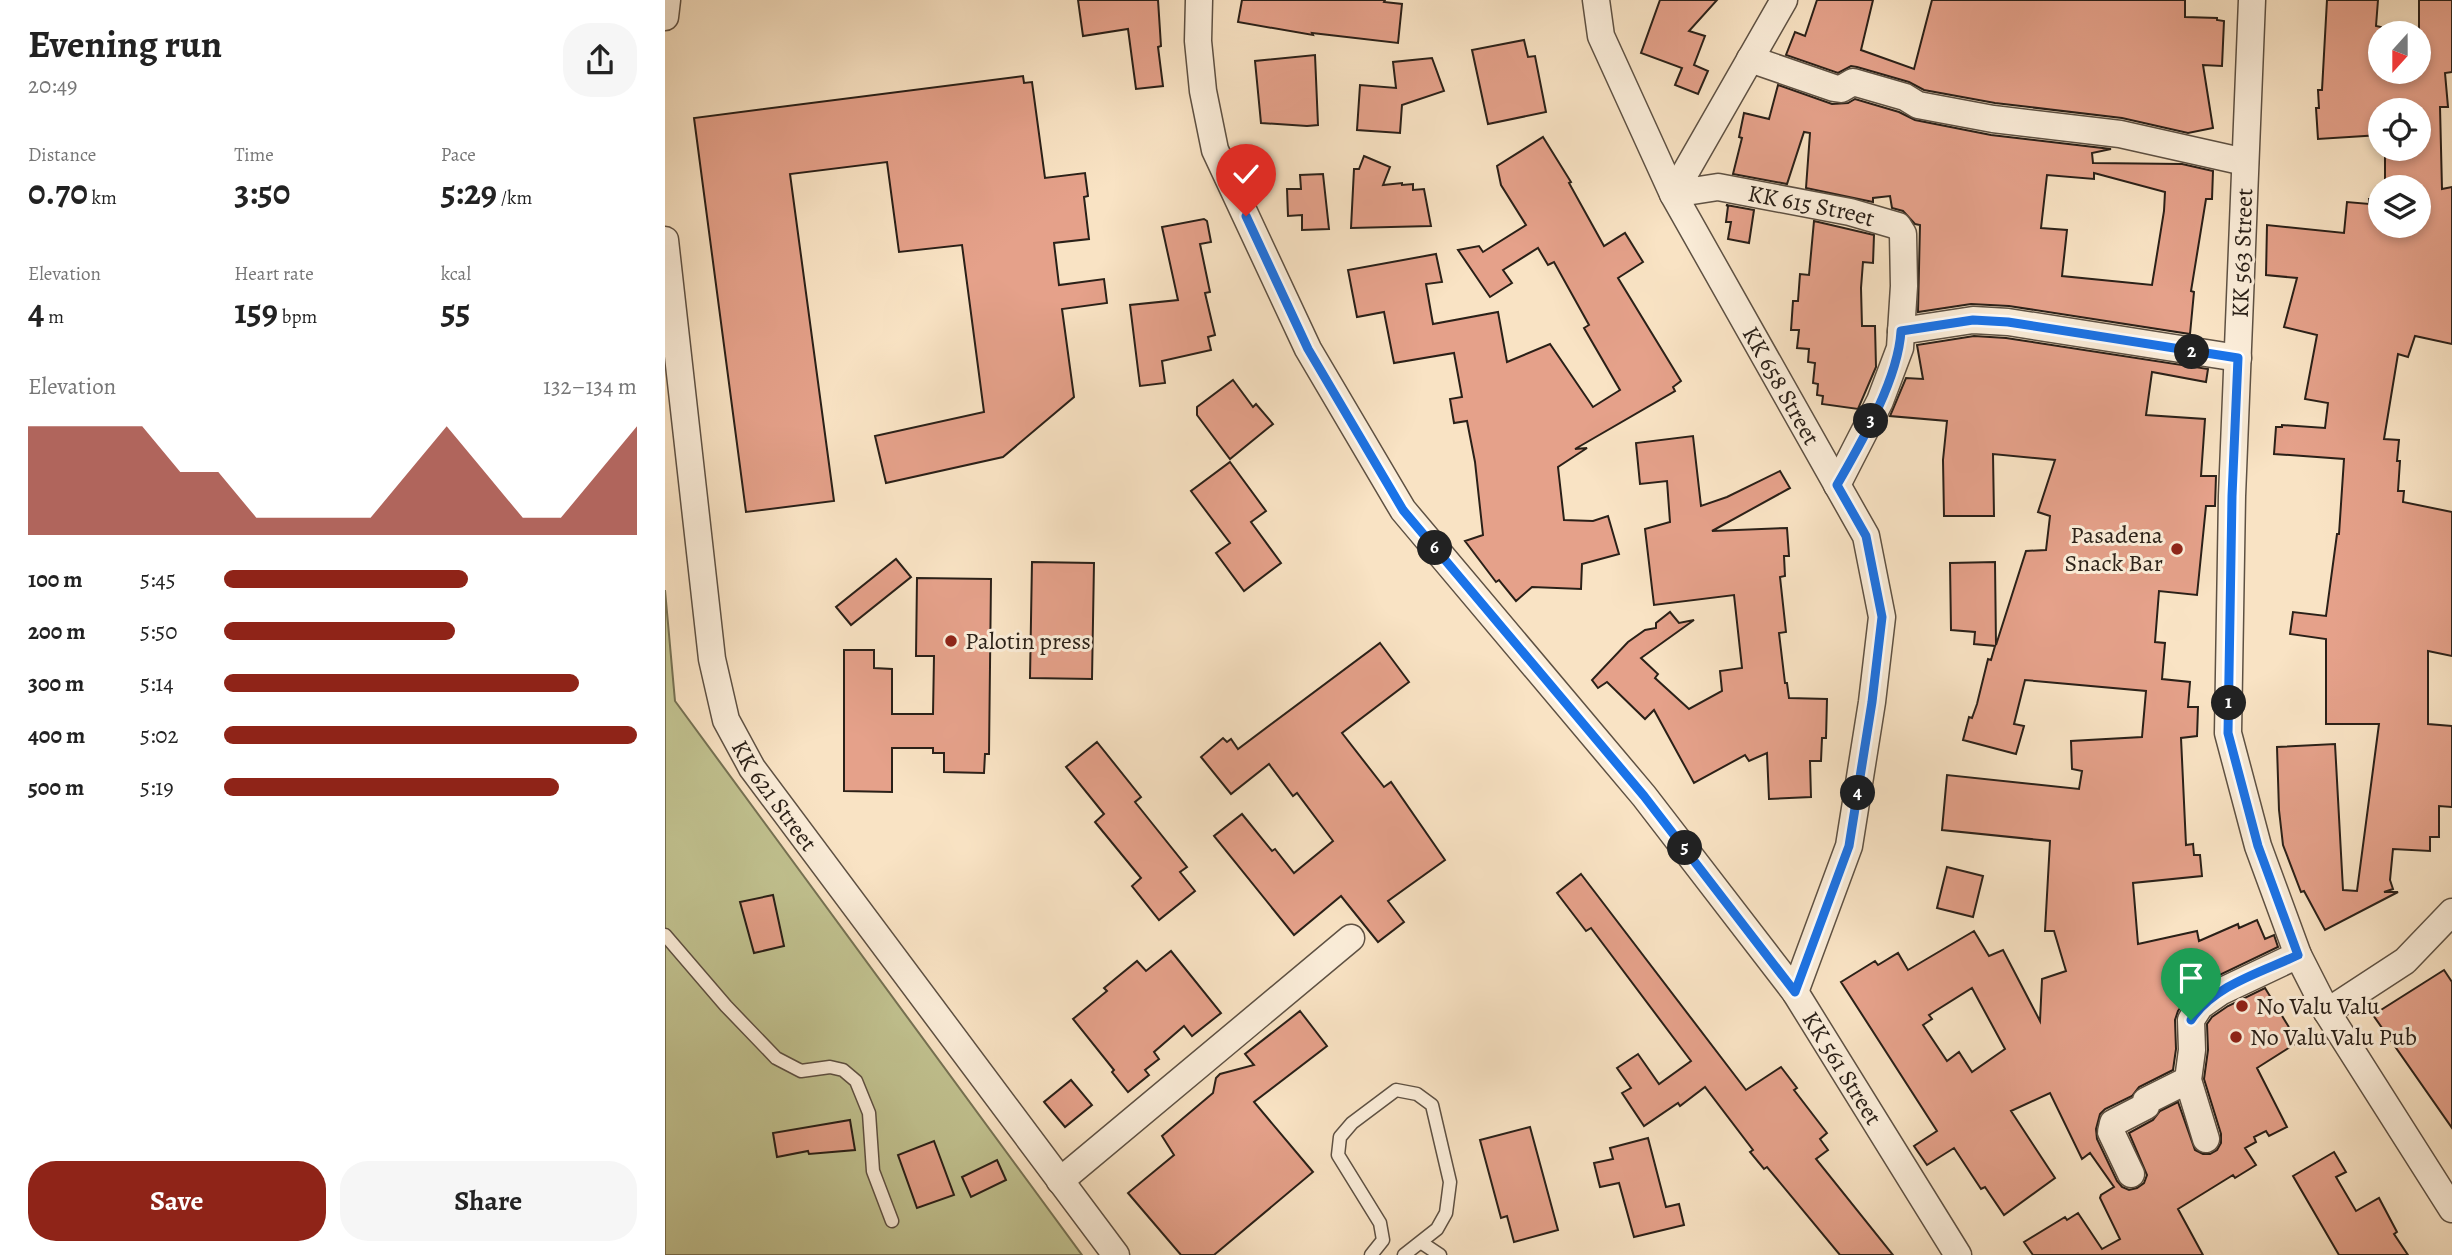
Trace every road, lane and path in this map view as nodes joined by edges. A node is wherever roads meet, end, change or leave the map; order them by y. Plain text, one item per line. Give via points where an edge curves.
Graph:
1 (667, 0) edge
2 (1199, 0) edge
3 (1596, 0) edge
4 (1784, 0) edge
5 (2252, 0) edge
6 (665, 17) edge
7 (1750, 59) junction
8 (2245, 162) junction
9 (1673, 194) junction
10 (665, 240) edge
11 (1901, 331) junction
12 (2238, 358) junction
13 (1837, 485) junction
14 (2452, 912) edge
15 (665, 935) edge
16 (1351, 938) dead end
17 (2298, 955) junction
18 (1795, 992) junction
19 (2327, 1012) junction
20 (2188, 1080) junction
21 (2206, 1139) dead end
22 (2131, 1174) dead end
23 (1060, 1181) junction
24 (2452, 1209) edge
25 (892, 1221) dead end
26 (1422, 1243) junction
27 (1116, 1255) edge
28 (1371, 1255) edge
29 (1404, 1255) edge
30 (1440, 1255) edge
31 (1958, 1255) edge

1 - 6 street
2 - 18 street, KK 561 Street via 1203,91 1215,150 1308,349 1403,510 1644,796
3 - 9 street, KK 658 Street via 1601,36
4 - 7 street
5 - 8 street, KK 563 Street
7 - 8 street via 1834,88 1853,82 1918,105 2120,134
7 - 9 street
8 - 12 street, KK 563 Street
9 - 11 street, KK 615 Street via 1718,187 1850,212 1898,226 1903,234
9 - 13 street, KK 658 Street
10 - 23 street, KK 621 Street via 712,659 726,720 752,768
11 - 12 street via 1973,320 2008,322
11 - 13 street, KK 615 Street via 1900,348 1880,401
12 - 17 street, KK 563 Street via 2228,733 2258,846
13 - 18 street, KK 658 Street via 1866,536 1882,617 1849,846
14 - 19 street via 2405,961
15 - 25 lane via 776,1058 801,1071 843,1070 856,1081 869,1113 873,1171
16 - 23 street
17 - 19 street, KK 563 Street
17 - 20 street via 2200,1006 2191,1020
18 - 31 street, KK 561 Street
19 - 24 street, KK 563 Street
20 - 21 street
20 - 22 street via 2113,1124 2111,1132
23 - 27 street, KK 621 Street
26 - 28 lane via 1446,1213 1450,1182 1432,1105 1417,1094 1396,1090 1340,1137 1338,1155 1380,1223 1383,1240
26 - 29 lane
26 - 30 lane

